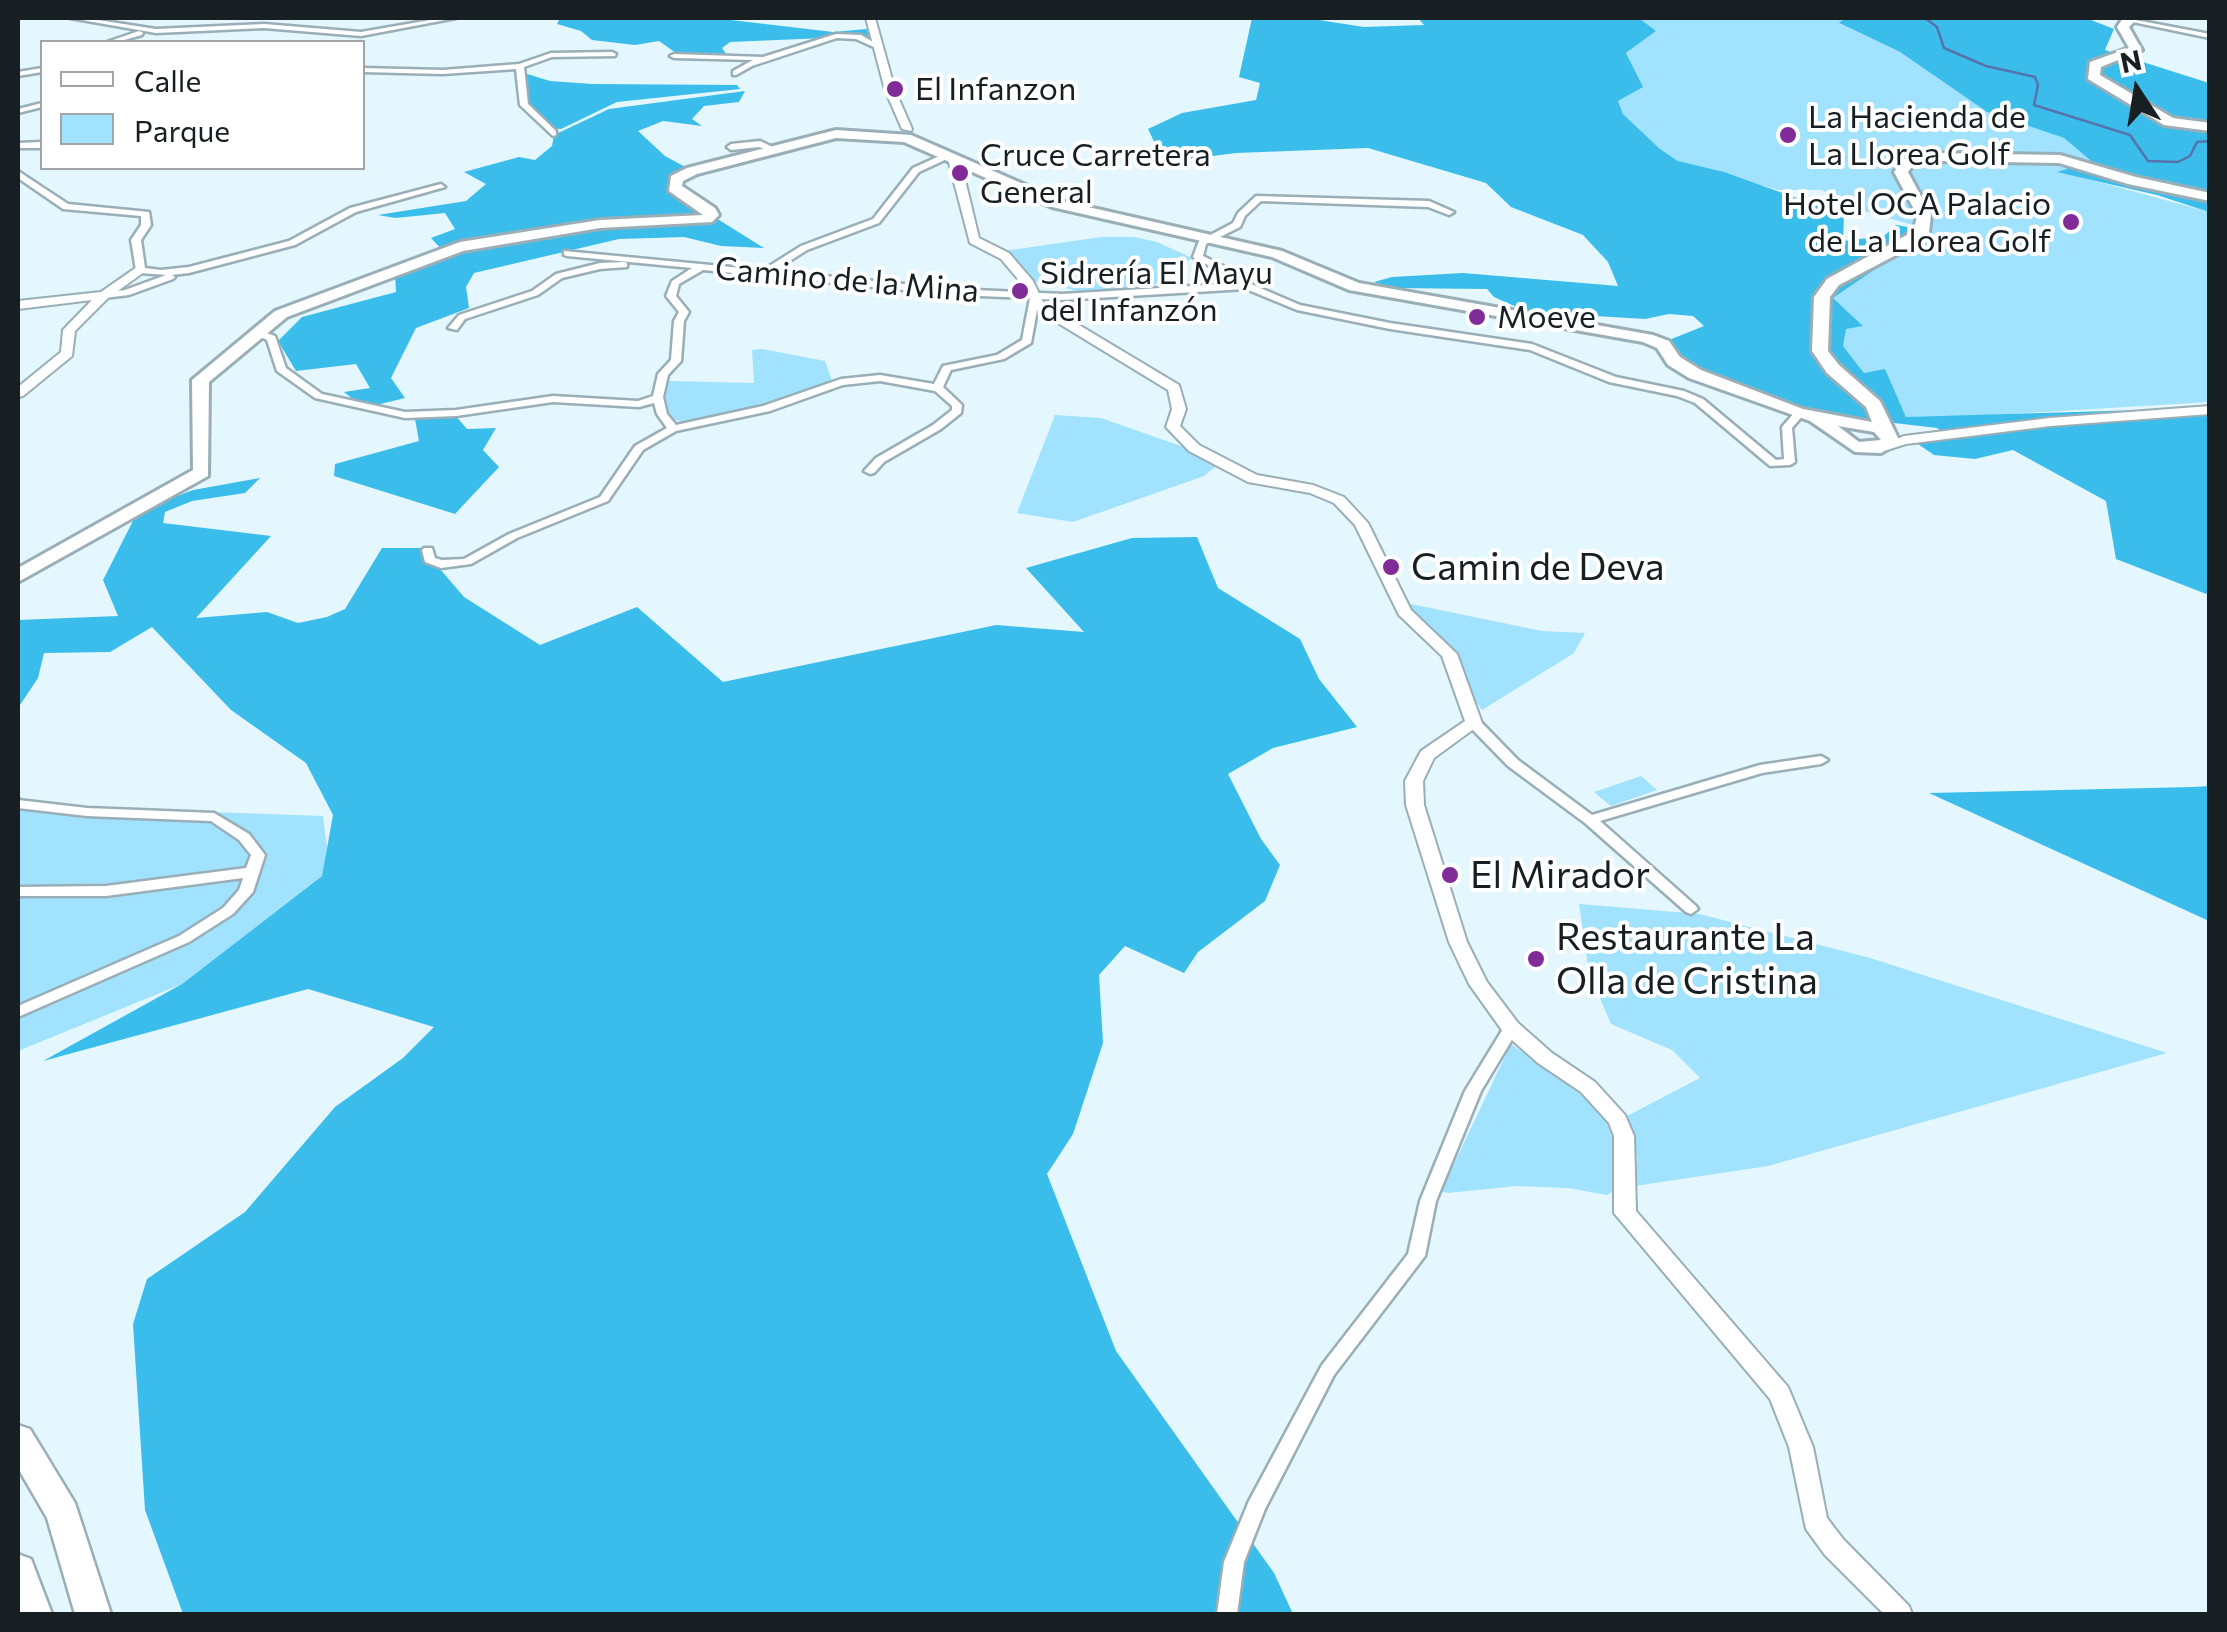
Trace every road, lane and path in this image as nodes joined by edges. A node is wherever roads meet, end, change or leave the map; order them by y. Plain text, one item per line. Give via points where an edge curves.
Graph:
1 (74, 18) edge
2 (322, 18) edge
3 (452, 18) edge
4 (870, 18) edge
5 (2130, 18) edge
6 (291, 30) junction
7 (156, 31) junction
8 (338, 33) junction
9 (2210, 36) edge
10 (120, 40) edge
11 (302, 40) edge
12 (876, 46) junction
13 (612, 54) dead end
14 (674, 56) dead end
15 (766, 59) junction
16 (520, 66) junction
17 (365, 70) edge
18 (736, 73) dead end
19 (2210, 127) edge
20 (897, 130) junction
21 (553, 133) dead end
22 (813, 138) junction
23 (731, 147) dead end
24 (773, 148) junction
25 (950, 157) junction
26 (18, 174) edge
27 (441, 187) dead end
28 (2210, 196) edge
29 (1450, 212) dead end
30 (1208, 239) junction
31 (566, 253) dead end
32 (660, 264) junction
33 (702, 266) junction
34 (141, 270) junction
35 (189, 270) junction
36 (766, 272) junction
37 (1247, 286) junction
38 (104, 295) junction
39 (1035, 296) junction
40 (18, 305) edge
41 (453, 328) dead end
42 (255, 332) junction
43 (938, 388) junction
44 (18, 393) edge
45 (659, 398) junction
46 (506, 400) dead end
47 (525, 404) junction
48 (2210, 410) edge
49 (1808, 417) junction
50 (1851, 428) junction
51 (672, 429) junction
52 (1884, 431) junction
53 (870, 471) dead end
54 (428, 550) dead end
55 (18, 576) edge
56 (1474, 723) junction
57 (1821, 760) dead end
58 (18, 805) edge
59 (1590, 820) junction
60 (252, 872) junction
61 (18, 891) edge
62 (1690, 910) dead end
63 (18, 1012) edge
64 (1511, 1028) junction
65 (18, 1439) edge
66 (18, 1570) edge
67 (34, 1614) edge
68 (93, 1614) edge
69 (1227, 1614) edge
70 (1900, 1614) edge

1 - 7 street
2 - 8 street via 321,24
3 - 8 street
4 - 12 street
5 - 9 street
5 - 19 highway via 2123,27 2136,50 2095,65 2093,76 2168,122
6 - 7 street
6 - 8 street
6 - 11 street
7 - 10 street
12 - 15 street via 836,36
12 - 20 street
13 - 16 street via 551,55
14 - 15 street
15 - 18 street
16 - 17 street
16 - 21 street via 524,104
20 - 22 highway
20 - 22 highway
20 - 25 highway
22 - 24 highway
23 - 24 street
24 - 42 highway via 676,179 674,188 710,210 707,219 600,224 460,246 304,304
25 - 30 highway via 1072,209
25 - 36 street via 916,170 876,221 804,248
25 - 39 street via 974,240 1005,256
26 - 34 street via 66,207 146,214 136,240
27 - 35 street via 353,210 292,243
28 - 52 highway via 2060,159 1908,162 1901,172 1924,215 1921,232 1833,282 1822,297 1820,351 1874,405
29 - 30 street via 1429,204 1259,198 1236,225
30 - 37 street via 1198,257
30 - 49 highway via 1288,256 1355,287 1647,338 1695,374
31 - 32 street
32 - 33 street, Camino de la Mina
32 - 41 street via 572,272 535,293 462,317
33 - 36 street, Camino de la Mina
33 - 45 street via 676,283 671,296 684,312 676,361 663,374
34 - 35 street
34 - 38 street
35 - 38 street
36 - 39 street, Camino de la Mina
37 - 39 street, Camino de la Mina
37 - 49 street via 1314,311 1532,347 1613,380 1680,393 1699,401 1774,464 1790,462 1787,428
38 - 40 street
38 - 44 street via 69,330 66,353
39 - 43 street via 1027,341 1000,357 947,368
39 - 56 street via 1046,310 1174,388 1179,410 1173,427 1194,448 1253,479 1340,500 1360,523 1404,612 1448,654
42 - 47 street via 270,338 280,368 320,396 342,402 418,417
42 - 55 highway via 200,380 202,472
43 - 51 street via 880,378 841,382
43 - 53 street via 957,411
45 - 47 street via 639,404
45 - 51 street
46 - 47 street
48 - 52 street via 1926,437
49 - 50 highway
50 - 52 highway
50 - 52 highway via 1855,447
51 - 54 street via 639,448 604,499 467,562 441,564 429,560
56 - 59 street
56 - 64 street via 1418,766 1415,805 1458,942
57 - 59 street via 1760,769
58 - 60 street via 214,817 258,856
59 - 62 street
60 - 61 street via 106,891
60 - 63 street via 246,892 228,911 184,939
64 - 69 street via 1473,1091 1428,1201 1416,1256 1328,1370 1256,1507 1234,1562
64 - 70 street via 1588,1087 1618,1120 1625,1213 1780,1394 1801,1447 1815,1522
65 - 68 highway via 63,1514
66 - 67 highway

